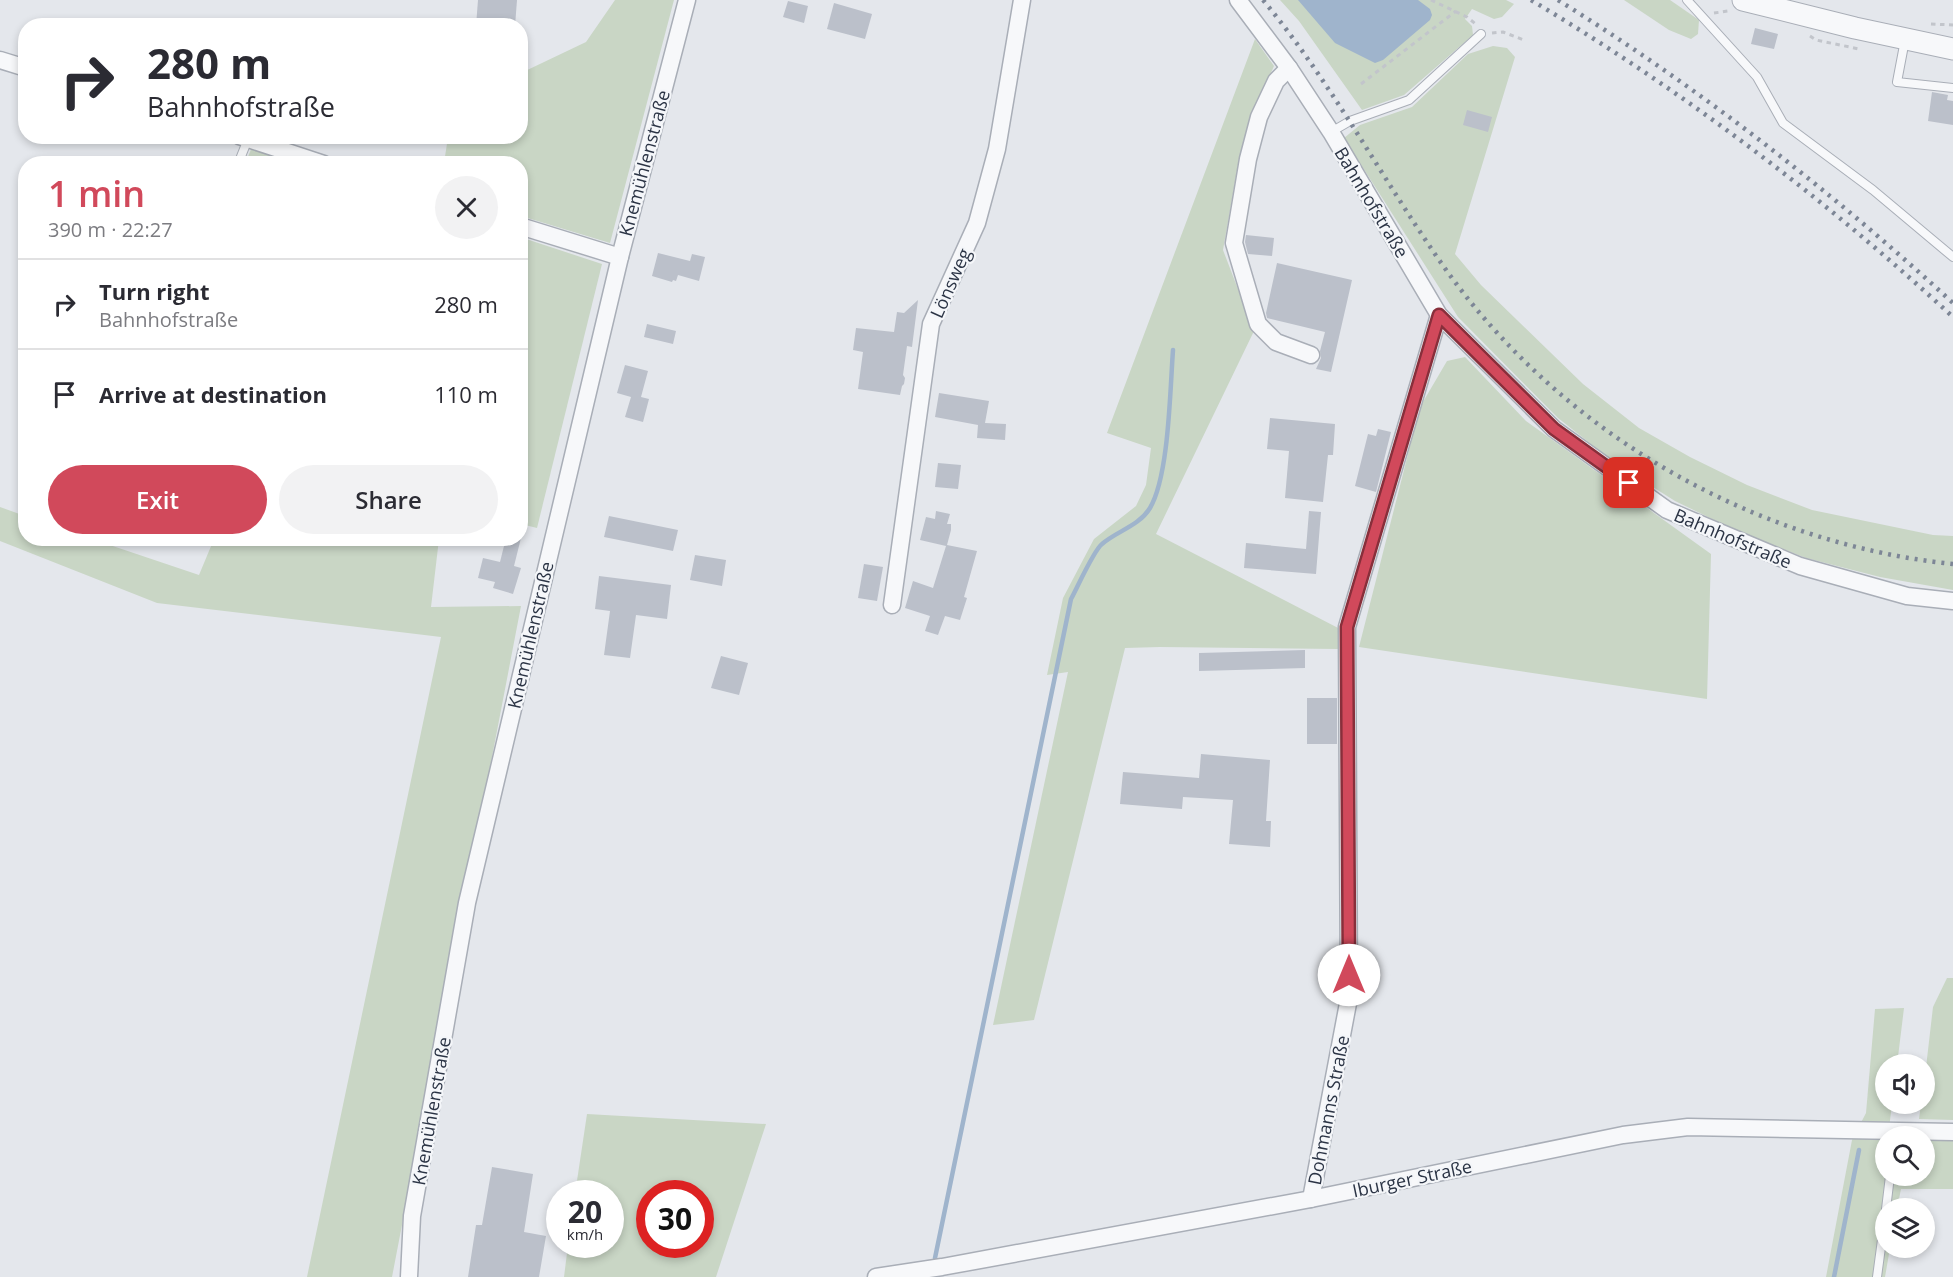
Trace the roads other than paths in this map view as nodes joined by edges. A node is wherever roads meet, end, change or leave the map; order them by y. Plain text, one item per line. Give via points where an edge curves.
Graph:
1 (687, 0) edge
2 (1022, 0) edge
3 (1238, 0) edge
4 (1687, 0) edge
5 (1743, 0) edge
6 (1481, 34) road end
7 (1905, 39) junction
8 (1953, 49) edge
9 (0, 60) edge
10 (18, 66) edge
11 (1289, 68) junction
12 (1953, 88) edge
13 (1331, 132) junction
14 (262, 144) edge
15 (299, 156) edge
16 (528, 228) edge
17 (620, 257) junction
18 (1953, 257) edge
19 (1439, 315) junction
20 (1311, 355) dead end
21 (1953, 601) edge
22 (892, 605) dead end
23 (1953, 1132) edge
24 (1875, 1133) edge
25 (1935, 1133) edge
26 (1311, 1199) junction
27 (1880, 1258) edge
28 (408, 1277) edge
29 (876, 1277) edge
30 (1877, 1277) edge

1 - 17 street, Knemühlenstraße
2 - 22 street, Lönsweg via 994,159 977,222 932,324
3 - 11 street, Bahnhofstraße
4 - 18 lane via 1757,77 1784,123
5 - 7 street
6 - 13 lane via 1409,100
7 - 8 street
7 - 12 lane via 1897,82
9 - 10 street
11 - 13 street, Bahnhofstraße
11 - 20 street via 1276,81 1259,117 1234,243 1258,324 1276,342
13 - 19 street, Bahnhofstraße
14 - 15 street
16 - 17 street
17 - 28 street, Knemühlenstraße via 467,903 412,1216
19 - 21 street, Bahnhofstraße via 1554,429 1667,510 1800,566 1907,597
19 - 26 street, Dohmanns Straße via 1347,627 1349,999
23 - 25 street, Iburger Straße
24 - 26 street, Iburger Straße via 1688,1127 1623,1135
26 - 29 street, Iburger Straße
27 - 30 lane

